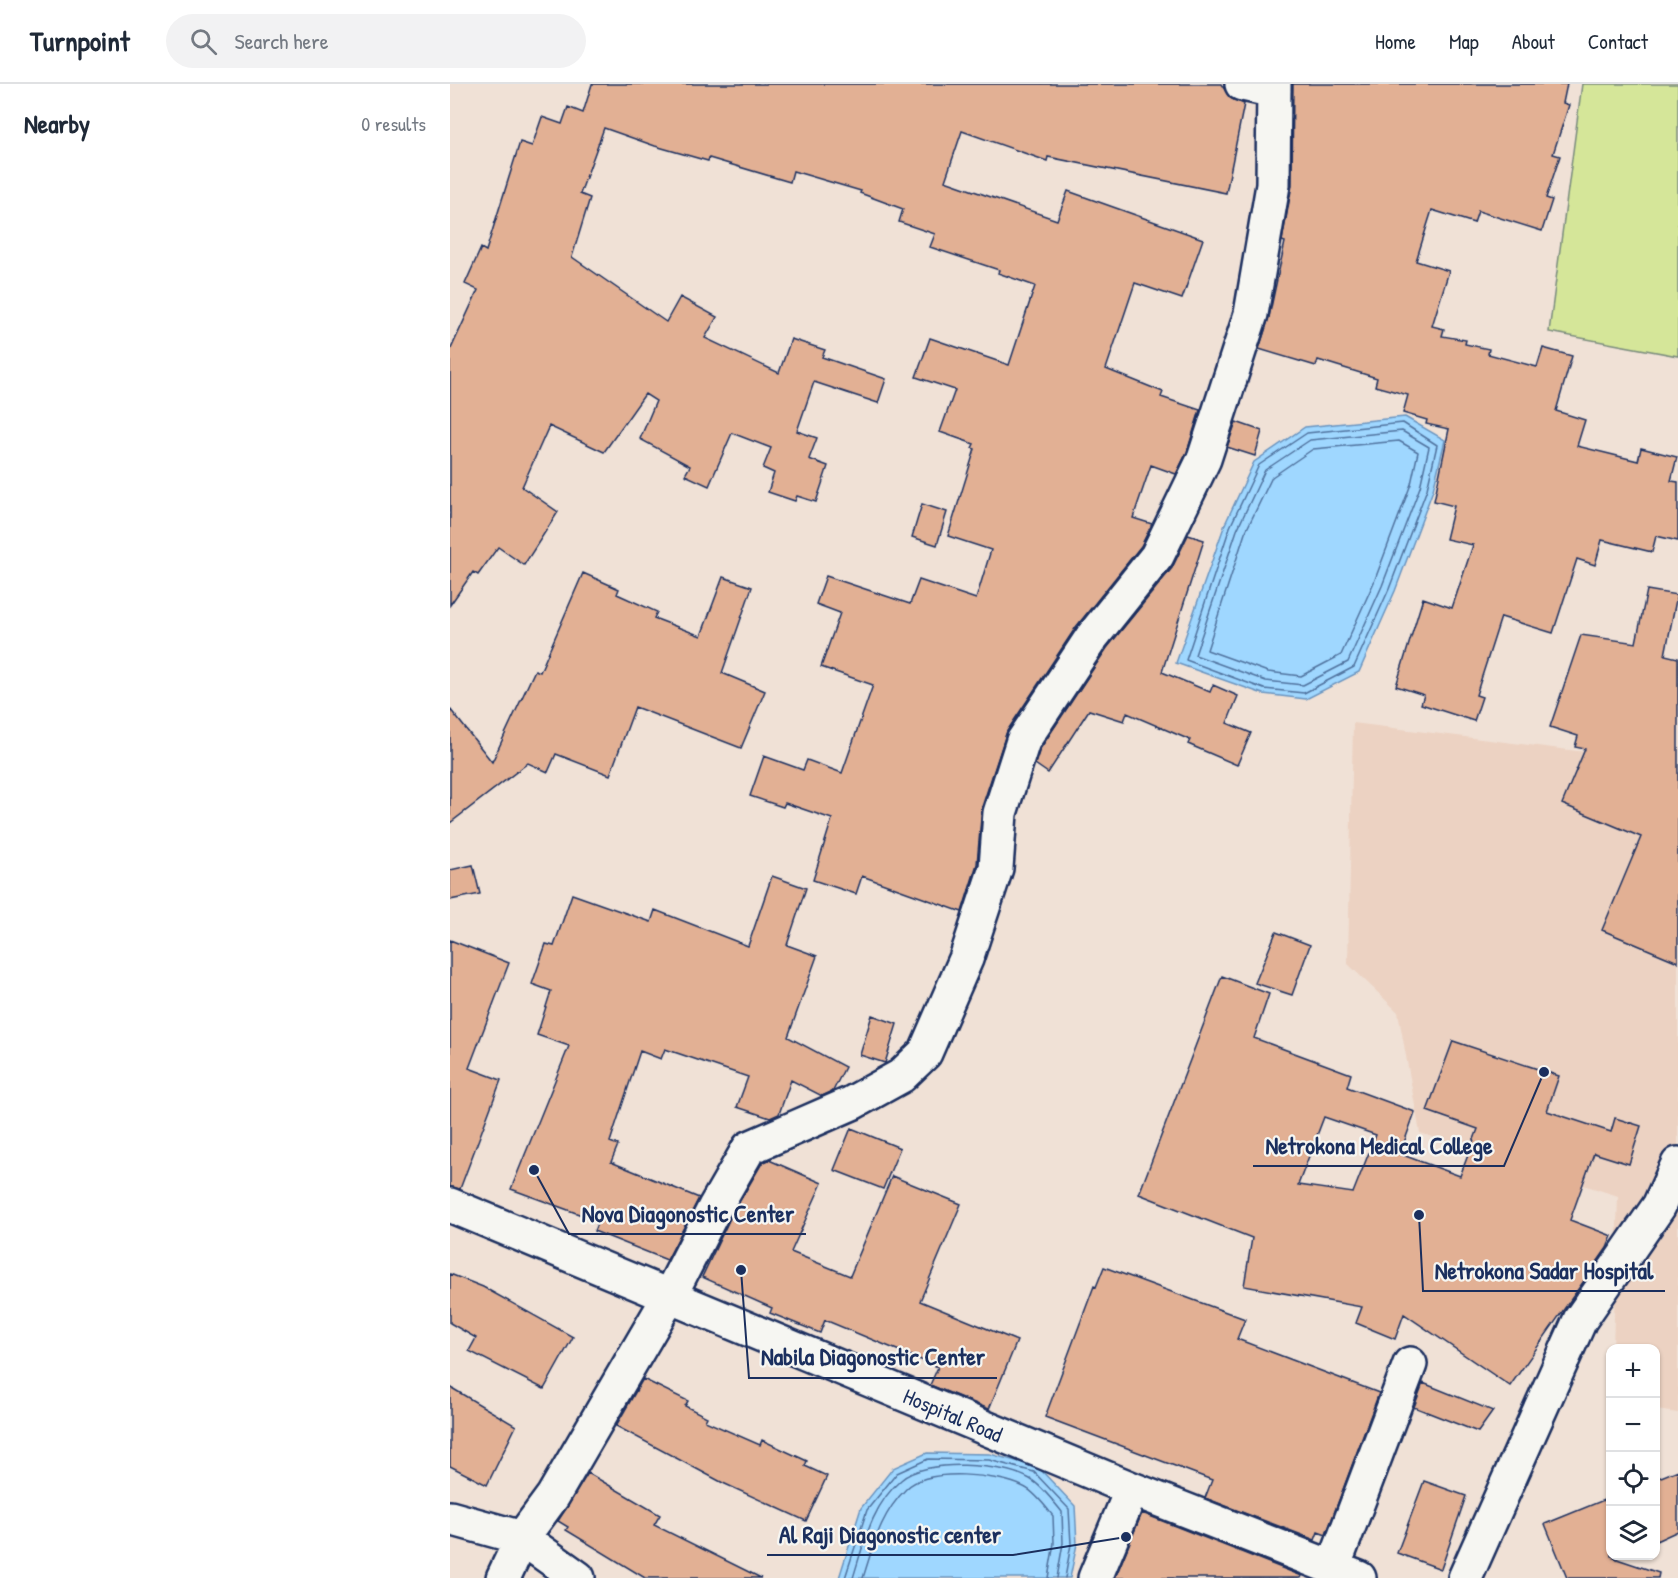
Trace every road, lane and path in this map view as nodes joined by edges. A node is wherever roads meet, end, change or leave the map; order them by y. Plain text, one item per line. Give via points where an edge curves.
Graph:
1 (1242, 84) edge
2 (1274, 87) edge
3 (1678, 1164) edge
4 (450, 1205) edge
5 (669, 1297) junction
6 (1410, 1364) dead end
7 (1132, 1489) junction
8 (450, 1518) edge
9 (522, 1538) junction
10 (1346, 1573) edge
11 (503, 1578) edge
12 (578, 1578) edge
13 (1095, 1578) edge
14 (1465, 1578) edge

1 - 2 street
2 - 5 street via 1273,185 1251,314 1204,459 1156,556 1092,637 1023,741 999,813 996,868 966,959 925,1053 901,1076 852,1103 749,1148
3 - 14 street via 1659,1206 1580,1320
4 - 5 street, Hospital Road
5 - 7 street, Hospital Road
5 - 9 street via 553,1496
6 - 10 street
7 - 10 street, Hospital Road
7 - 13 street
8 - 9 street
9 - 11 street
9 - 12 street

